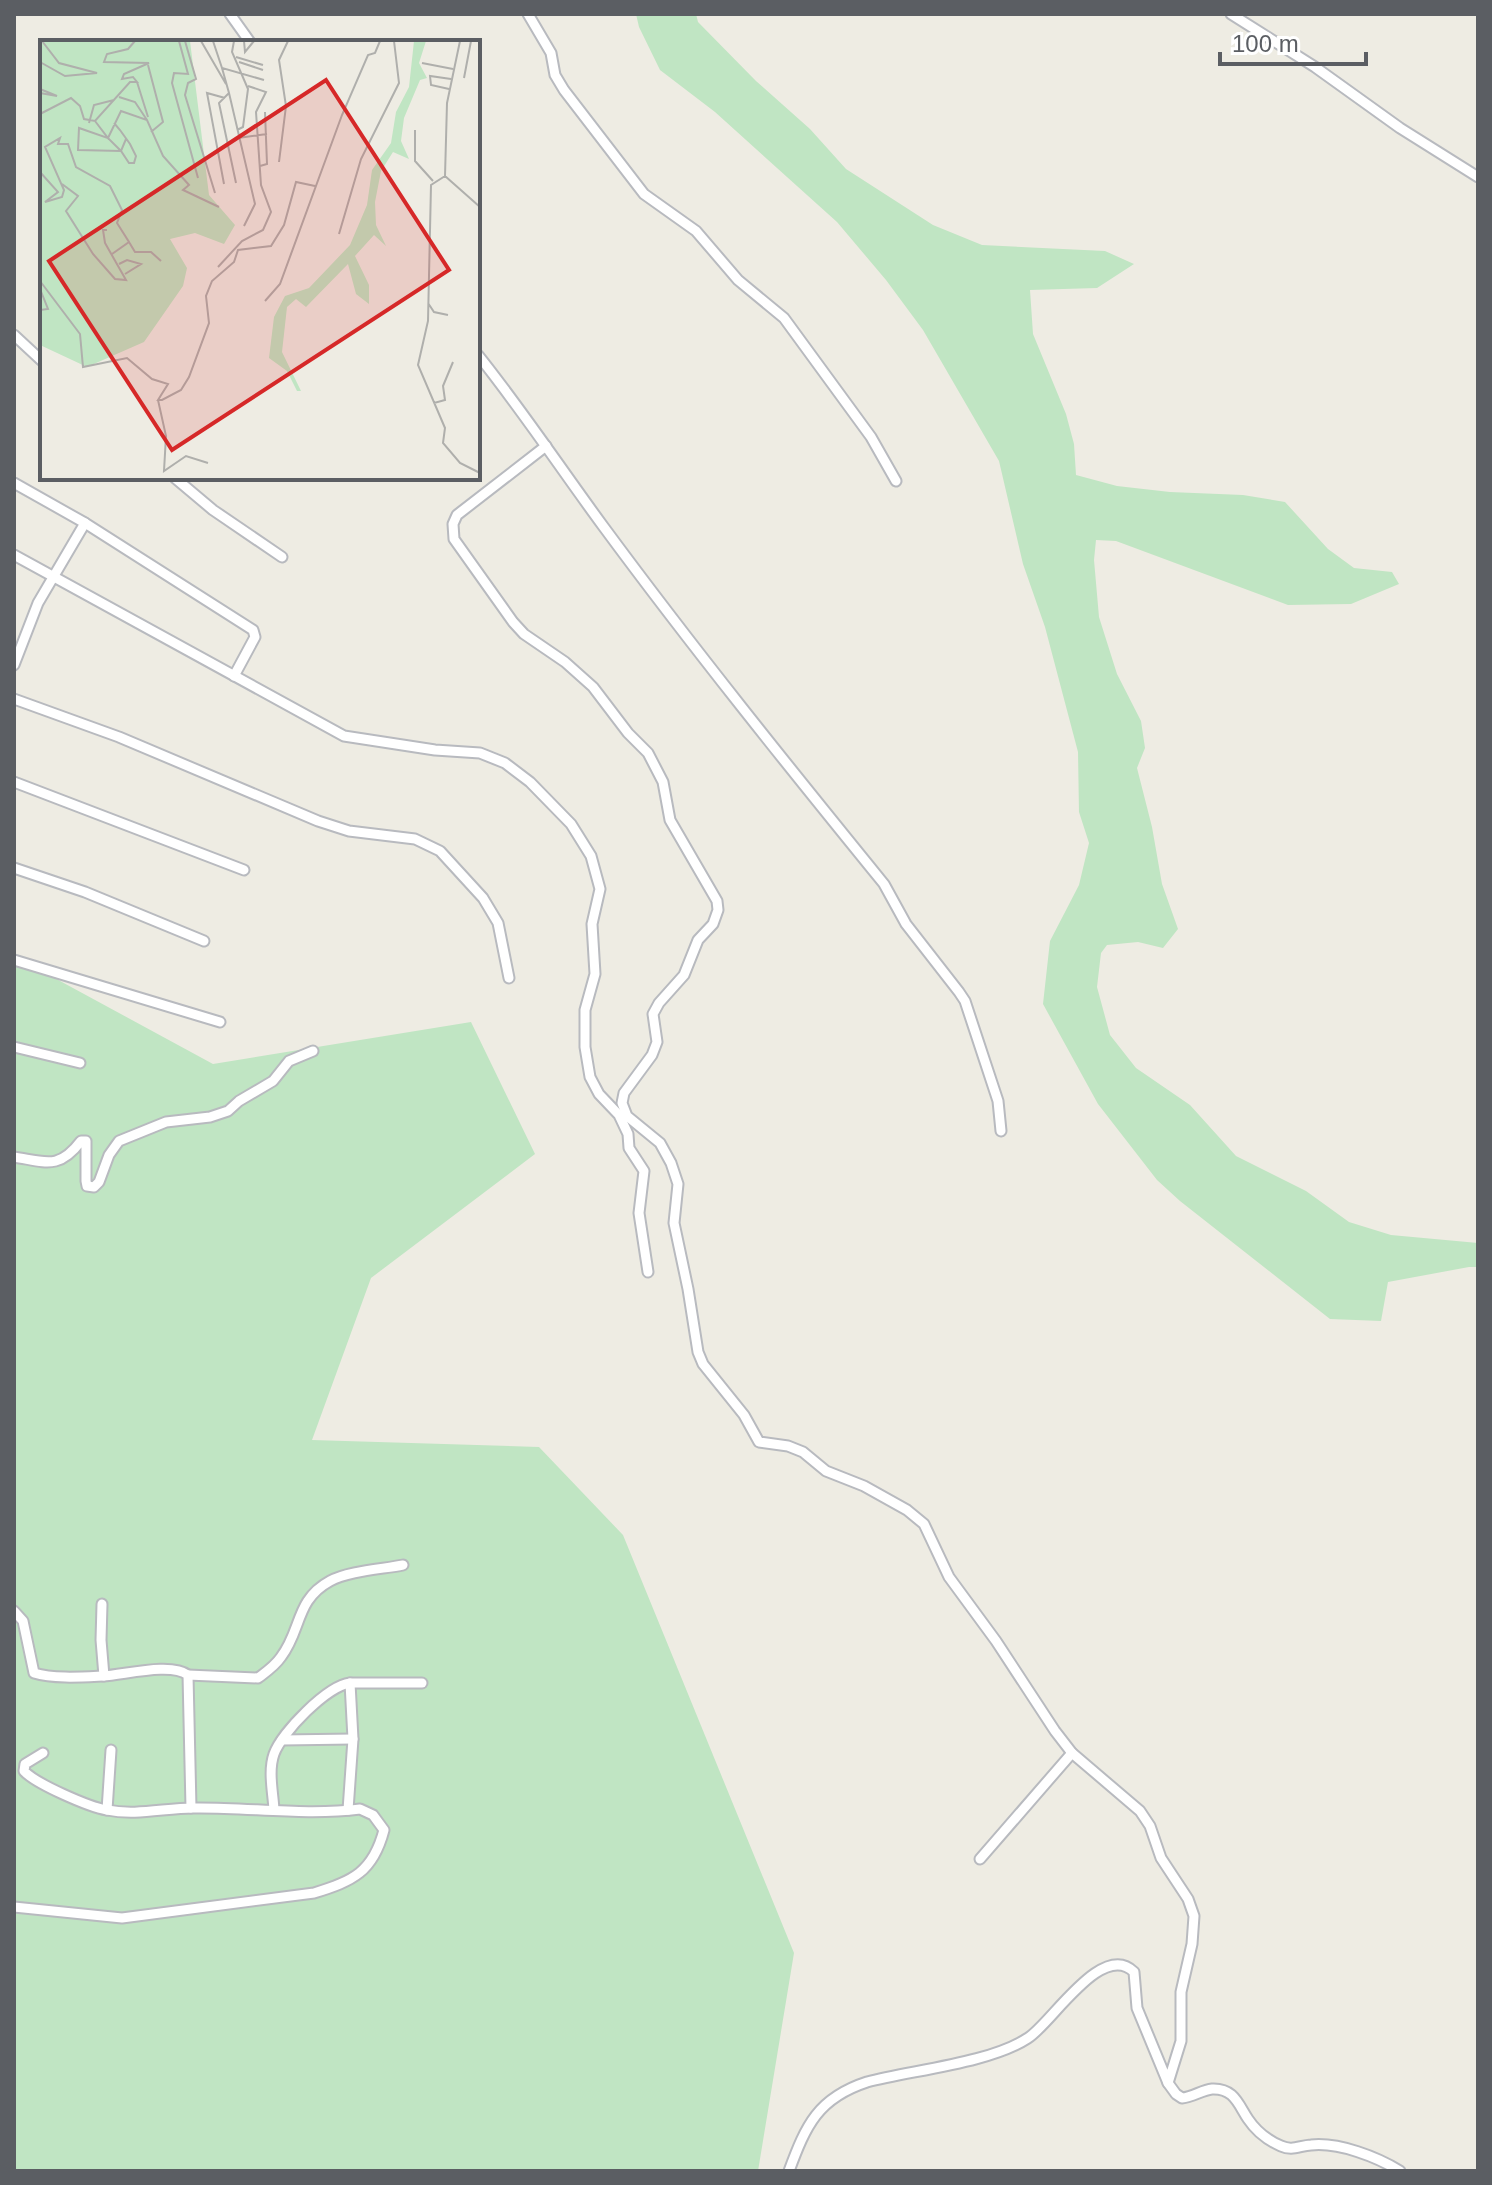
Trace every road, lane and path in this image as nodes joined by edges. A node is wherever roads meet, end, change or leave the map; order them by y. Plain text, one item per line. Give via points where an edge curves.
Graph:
1 (230, 14) edge
2 (528, 14) edge
3 (1231, 14) edge
4 (249, 40) edge
5 (1478, 177) edge
6 (14, 335) edge
7 (480, 358) edge
8 (40, 359) edge
9 (546, 446) junction
10 (177, 480) edge
11 (896, 481) dead end
12 (14, 483) edge
13 (85, 523) junction
14 (14, 555) edge
15 (282, 557) dead end
16 (54, 576) junction
17 (14, 665) edge
18 (234, 676) junction
19 (14, 699) edge
20 (14, 782) edge
21 (14, 868) edge
22 (244, 870) dead end
23 (204, 941) dead end
24 (14, 960) edge
25 (509, 978) dead end
26 (220, 1022) dead end
27 (14, 1047) edge
28 (313, 1051) dead end
29 (80, 1063) dead end
30 (622, 1103) junction
31 (619, 1115) junction
32 (1001, 1131) dead end
33 (14, 1157) edge
34 (648, 1272) dead end
35 (403, 1565) dead end
36 (102, 1604) dead end
37 (14, 1611) edge
38 (188, 1675) junction
39 (104, 1676) junction
40 (350, 1683) junction
41 (422, 1683) dead end
42 (353, 1739) junction
43 (282, 1740) junction
44 (111, 1750) dead end
45 (43, 1753) dead end
46 (1072, 1753) junction
47 (191, 1808) junction
48 (107, 1810) junction
49 (274, 1810) junction
50 (348, 1810) junction
51 (980, 1859) dead end
52 (14, 1907) edge
53 (1168, 2083) junction
54 (789, 2171) edge
55 (1400, 2171) edge

1 - 4 street
2 - 11 street via 551,53 559,82 644,194 696,231 738,280 784,318 864,427
3 - 5 street
6 - 8 street
7 - 9 street
9 - 30 street via 457,515 454,539 513,622 593,687 648,753 663,782 670,820 717,901 713,924 698,940 684,975 653,1014 657,1042
9 - 32 street via 694,647 884,884 906,924 965,1001 998,1101
10 - 15 street
12 - 13 street
13 - 16 street
13 - 18 street via 253,630 255,637
14 - 16 street
16 - 17 street
16 - 18 street
18 - 31 street via 344,736 480,753 505,763 571,824 591,856 600,889 592,924 595,974 585,1010 585,1047 590,1077
19 - 25 street via 318,821 429,844 464,875 498,923
20 - 22 street
21 - 23 street
24 - 26 street
27 - 29 street
28 - 33 street via 289,1061 273,1081 228,1111 166,1122 119,1141 94,1187 86,1181 86,1141 51,1164
30 - 31 street
30 - 46 street via 627,1116 660,1143 678,1184 674,1223 703,1364 759,1442 803,1452 826,1471 864,1486 924,1524 954,1585
31 - 34 street via 631,1153 644,1171 639,1213
35 - 38 street via 333,1579 319,1588 307,1600 281,1658 258,1678
36 - 39 street
37 - 39 street via 23,1621 34,1673
38 - 39 street via 144,1671
38 - 47 street
40 - 41 street
40 - 42 street
40 - 43 street via 322,1697
42 - 43 street
42 - 50 street
43 - 49 street via 271,1767
44 - 48 street
45 - 48 street via 25,1764 28,1776
46 - 51 street
46 - 53 street via 1140,1811 1166,1870 1192,1906 1180,2004 1181,2041
47 - 48 street
47 - 49 street
49 - 50 street
50 - 52 street via 373,1815 384,1830 380,1847 369,1866 341,1885 314,1893 122,1918
53 - 54 street via 1137,2008 1134,1972 1114,1967 1090,1975 1028,2039 997,2052 867,2082 824,2103 805,2131
53 - 55 street via 1182,2098 1210,2089 1230,2093 1259,2133 1284,2148 1344,2149

